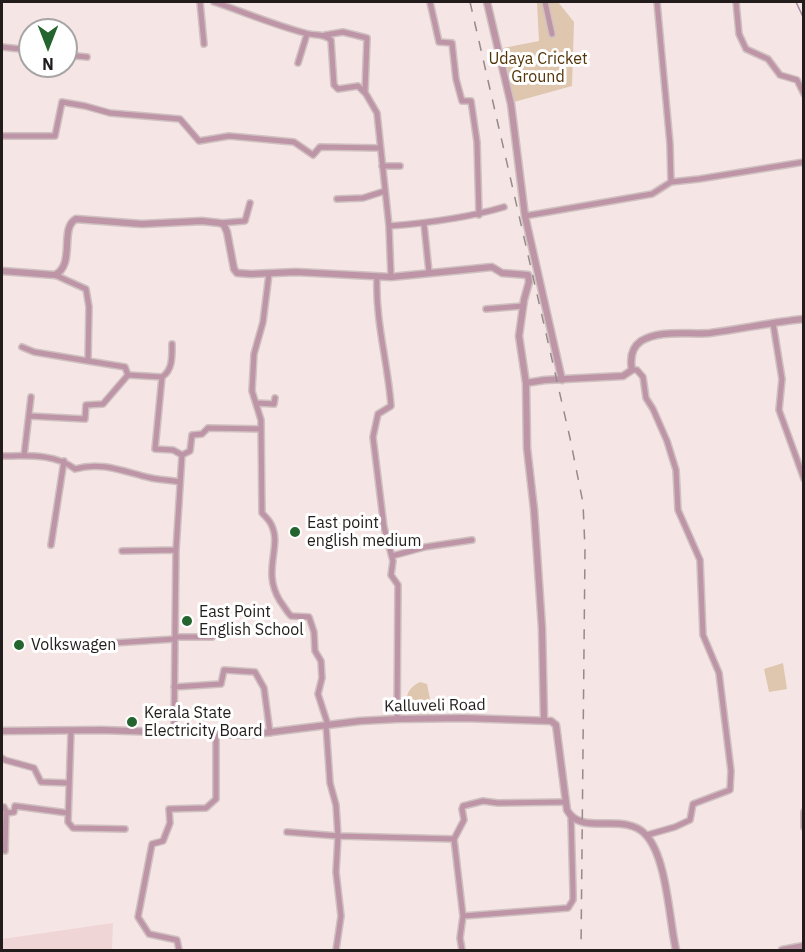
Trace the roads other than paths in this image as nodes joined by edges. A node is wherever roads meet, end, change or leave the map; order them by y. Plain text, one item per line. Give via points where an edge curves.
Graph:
1 (200, 2) edge
2 (214, 2) edge
3 (430, 2) edge
4 (487, 2) edge
5 (545, 2) edge
6 (657, 2) edge
7 (736, 2) edge
8 (307, 34) junction
9 (552, 34) dead end
10 (325, 35) junction
11 (204, 44) dead end
12 (2, 47) edge
13 (18, 49) edge
14 (78, 56) edge
15 (87, 57) dead end
16 (298, 63) dead end
17 (365, 92) junction
18 (804, 94) edge
19 (2, 136) edge
20 (380, 148) junction
21 (804, 162) edge
22 (382, 166) junction
23 (400, 166) dead end
24 (670, 182) junction
25 (385, 191) junction
26 (337, 199) dead end
27 (250, 203) dead end
28 (504, 207) dead end
29 (479, 215) junction
30 (525, 216) junction
31 (220, 223) junction
32 (424, 224) junction
33 (389, 226) junction
34 (2, 271) edge
35 (429, 272) junction
36 (59, 274) junction
37 (268, 274) junction
38 (377, 277) junction
39 (391, 277) junction
40 (523, 306) junction
41 (486, 309) dead end
42 (804, 319) edge
43 (773, 323) junction
44 (172, 344) dead end
45 (22, 347) dead end
46 (88, 361) junction
47 (632, 370) junction
48 (128, 375) junction
49 (162, 377) junction
50 (562, 380) junction
51 (526, 383) junction
52 (31, 397) dead end
53 (275, 398) dead end
54 (256, 404) junction
55 (29, 416) junction
56 (261, 429) junction
57 (182, 454) junction
58 (2, 456) edge
59 (24, 456) junction
60 (64, 461) junction
61 (804, 479) edge
62 (180, 482) junction
63 (472, 540) dead end
64 (51, 545) dead end
65 (177, 550) junction
66 (122, 551) dead end
67 (392, 556) junction
68 (212, 637) dead end
69 (175, 638) junction
70 (113, 643) dead end
71 (174, 687) junction
72 (397, 719) junction
73 (544, 719) junction
74 (327, 725) junction
75 (2, 731) edge
76 (71, 731) junction
77 (174, 732) junction
78 (270, 733) junction
79 (216, 734) junction
80 (2, 758) edge
81 (69, 783) junction
82 (566, 802) junction
83 (4, 809) edge
84 (804, 812) edge
85 (68, 813) junction
86 (571, 817) junction
87 (804, 827) edge
88 (125, 829) dead end
89 (287, 832) dead end
90 (647, 835) junction
91 (338, 836) junction
92 (454, 839) junction
93 (5, 851) dead end
94 (464, 916) junction
95 (804, 946) edge
96 (179, 951) edge
97 (336, 951) edge
98 (462, 951) edge
99 (676, 951) edge
100 (783, 951) edge

1 - 11 street
2 - 8 street
3 - 29 street via 440,42 452,43 462,101 471,101 477,142
4 - 30 street via 511,104
5 - 9 street
6 - 24 street
7 - 18 street via 739,34 746,49 768,59 780,75 797,80
8 - 10 street
8 - 16 street
10 - 17 street via 331,40 336,88 358,86
10 - 17 street via 343,32 367,38
12 - 13 street
14 - 15 street
17 - 20 street via 377,113
19 - 20 street via 55,136 62,102 110,113 180,119 199,141 229,136 294,142 313,155 320,147
20 - 22 street
21 - 24 street
22 - 23 street
22 - 25 street
24 - 30 street via 652,194
25 - 26 street via 363,198
25 - 33 street
27 - 31 street via 245,221
28 - 29 street
29 - 32 street
30 - 50 street
31 - 36 street via 134,224 76,219 70,225 65,264
31 - 37 street via 227,232 237,273
32 - 33 street
32 - 35 street
33 - 39 street
34 - 36 street
35 - 39 street
35 - 40 street via 492,267 502,273 525,273 529,282
36 - 46 street via 86,289
37 - 38 street
37 - 54 street via 263,322 254,354 252,391
38 - 39 street
38 - 67 street via 391,406 378,414 373,437 384,527
40 - 41 street
40 - 51 street via 519,336
42 - 43 street
43 - 47 street via 651,336 632,351
43 - 61 street via 782,379 779,410
44 - 49 street via 172,360
45 - 46 street
46 - 48 street via 125,367
47 - 50 street via 623,376
47 - 90 street via 644,377 646,398 667,441 676,471 678,510 700,560 703,635 720,674 730,771 730,790 693,804 690,820 684,824
48 - 49 street
48 - 55 street via 103,404 86,405 85,419
49 - 57 street via 155,449
50 - 51 street
51 - 73 street
52 - 55 street
53 - 54 street via 274,404
54 - 56 street
55 - 59 street
56 - 57 street via 208,428 202,434 192,435 190,451
56 - 74 street via 261,504 262,513 272,525 272,586 286,612 291,616 309,616 315,651 321,661 318,694
57 - 62 street
58 - 59 street
59 - 60 street
60 - 62 street via 75,469 107,466
60 - 64 street
62 - 65 street
63 - 67 street
65 - 66 street
65 - 69 street
67 - 72 street via 391,575 398,585
68 - 69 street
69 - 70 street
69 - 71 street
71 - 77 street
71 - 78 street via 221,684 224,670 255,672 264,688
72 - 73 street, Kalluveli Road
72 - 74 street, Kalluveli Road
73 - 82 street via 556,725
74 - 78 street, Kalluveli Road
74 - 91 street
75 - 76 street, Kalluveli Road
76 - 77 street, Kalluveli Road
76 - 81 street
77 - 79 street, Kalluveli Road
78 - 79 street, Kalluveli Road
79 - 96 street via 216,799 206,808 169,809 170,823 163,841 152,844 138,917 149,934 177,940
80 - 81 street via 34,768 41,782
81 - 85 street
82 - 86 street
82 - 92 street via 474,802 463,806 464,820
83 - 85 street via 7,813 14,812 15,806
83 - 93 street
84 - 87 street
85 - 88 street via 73,828
86 - 90 street via 584,822 637,826
86 - 94 street via 573,900 568,908
89 - 91 street
90 - 99 street via 659,859
91 - 92 street
91 - 97 street via 336,872 341,916
92 - 94 street
94 - 98 street
95 - 100 street

